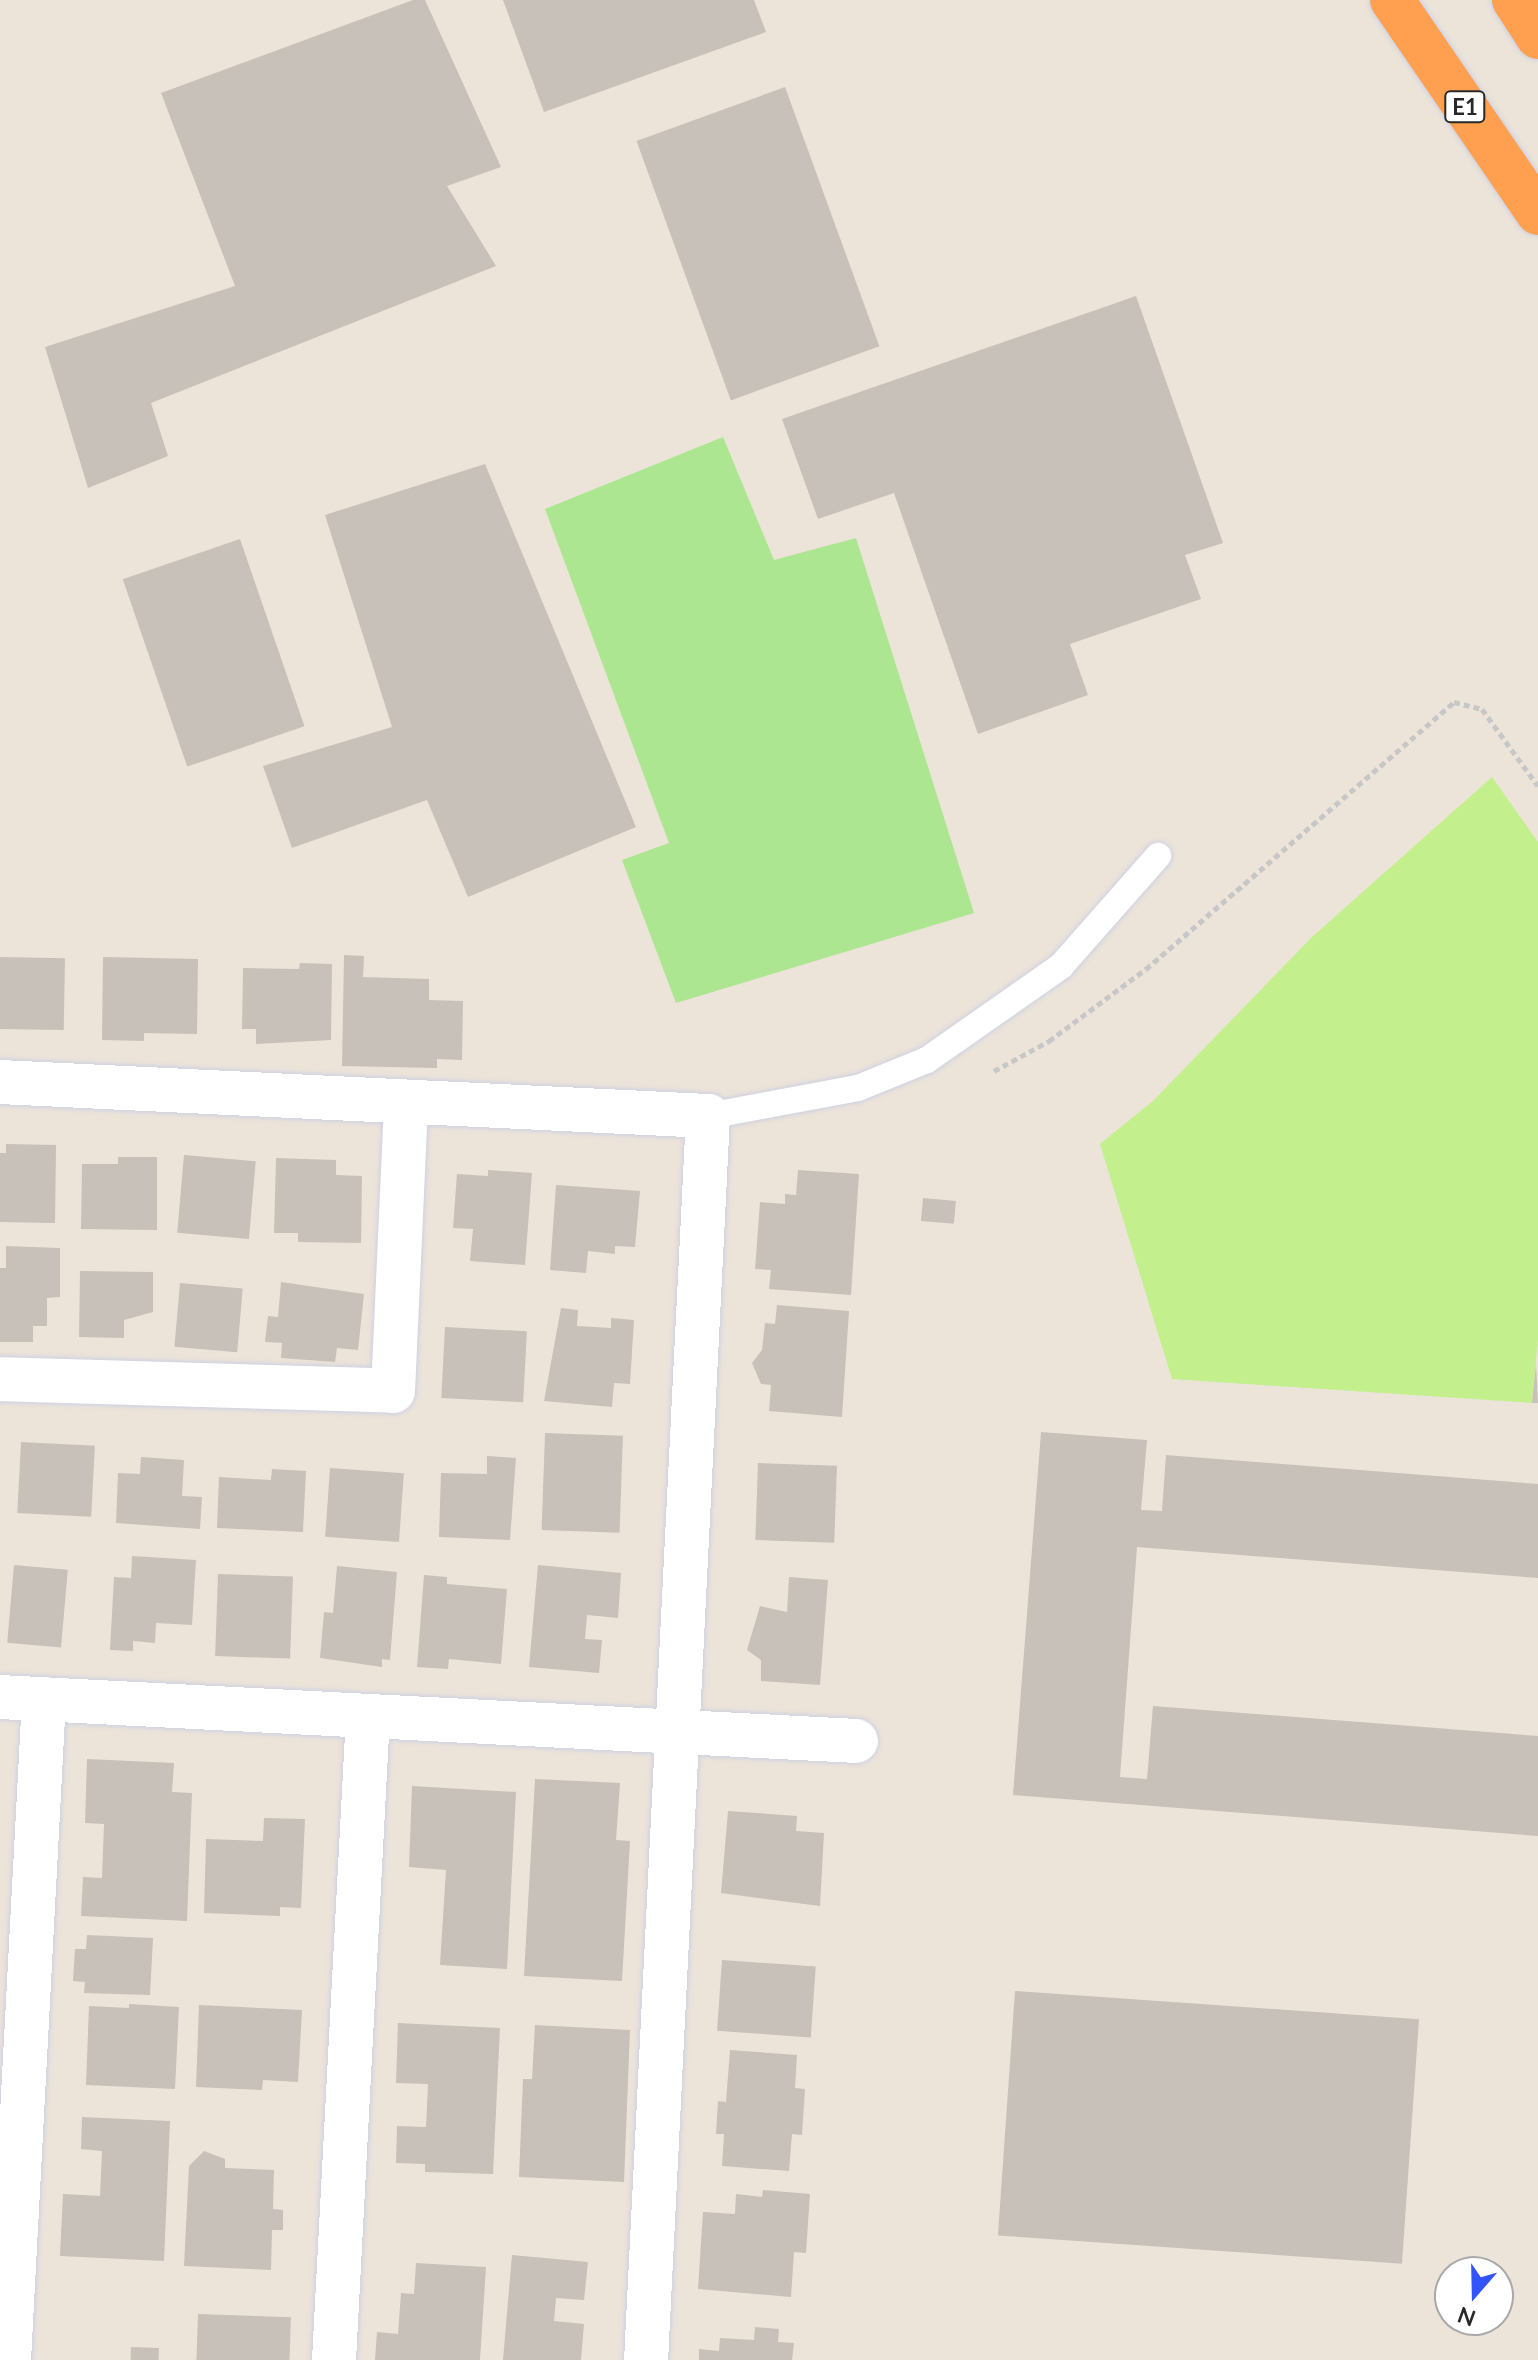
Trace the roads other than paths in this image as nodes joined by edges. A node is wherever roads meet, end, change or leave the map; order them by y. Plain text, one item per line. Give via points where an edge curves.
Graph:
1 (1392, 0) edge
2 (1514, 0) edge
3 (1538, 37) edge
4 (1538, 213) edge
5 (1158, 856) dead end
6 (0, 1082) edge
7 (406, 1104) junction
8 (708, 1116) junction
9 (0, 1379) edge
10 (0, 1697) edge
11 (44, 1699) junction
12 (368, 1716) junction
13 (677, 1732) junction
14 (856, 1741) dead end
15 (9, 2360) edge
16 (334, 2360) edge
17 (646, 2360) edge

1 - 4 highway, E1
2 - 3 highway
5 - 8 lane via 1061,966 927,1060 858,1088
6 - 7 street
7 - 8 street
7 - 9 street via 393,1391
8 - 13 street
10 - 11 street
11 - 12 street
11 - 15 street
12 - 13 street
12 - 16 street
13 - 14 street
13 - 17 street

